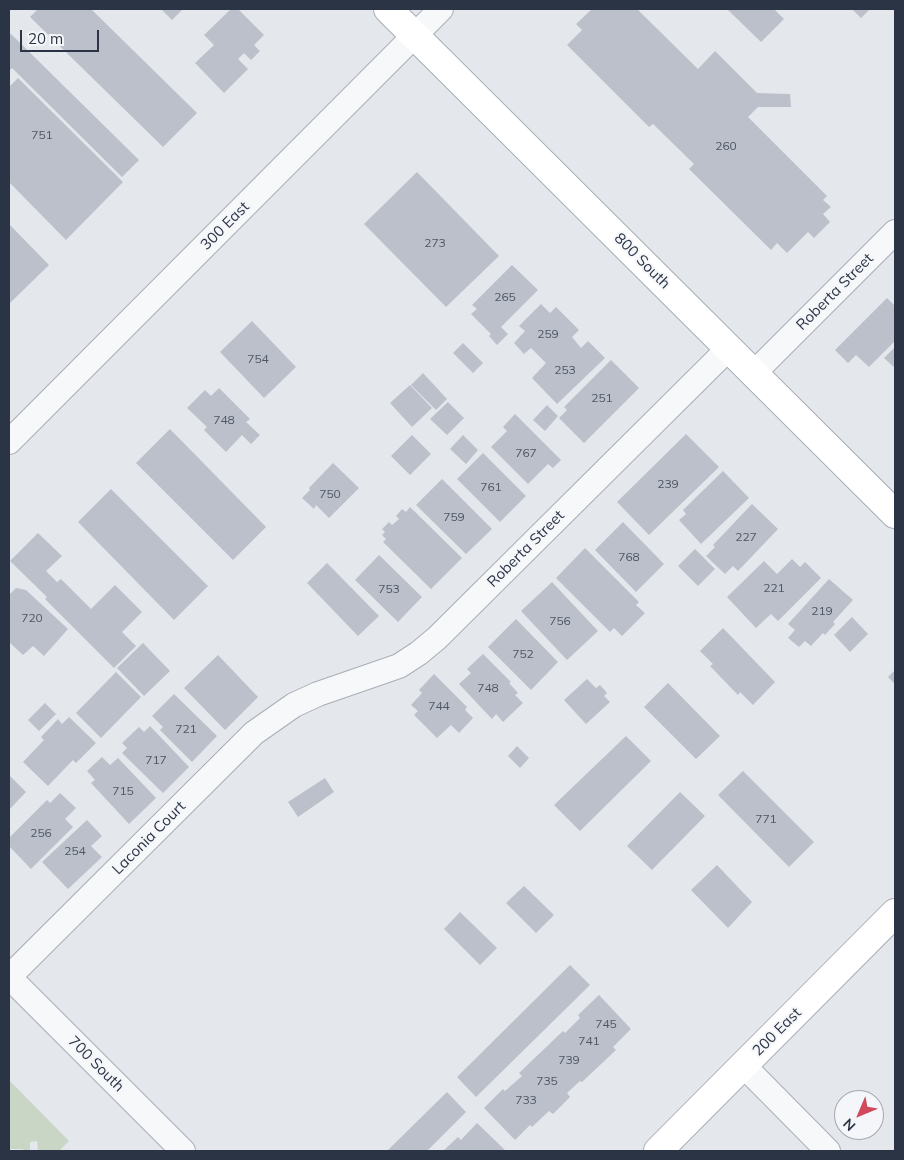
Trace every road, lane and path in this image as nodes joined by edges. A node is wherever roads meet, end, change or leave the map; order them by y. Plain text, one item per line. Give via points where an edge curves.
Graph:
1 (388, 9) edge
2 (441, 9) edge
3 (415, 35) junction
4 (895, 232) edge
5 (729, 348) junction
6 (754, 373) junction
7 (9, 442) edge
8 (895, 514) edge
9 (294, 705) joint
10 (895, 913) edge
11 (9, 977) edge
12 (744, 1066) junction
13 (183, 1151) edge
14 (658, 1151) edge
15 (828, 1151) edge

1 - 3 main road, 800 South
2 - 3 street, 300 East
3 - 5 main road, 800 South
3 - 7 street, 300 East
4 - 6 street, Roberta Street
5 - 6 main road, 800 South
5 - 9 street, Roberta Street via 419,653 399,666
6 - 8 main road, 800 South
9 - 11 street, Laconia Court via 238,748
10 - 12 main road, 200 East
11 - 13 street, 700 South
12 - 14 main road, 200 East
12 - 15 street

